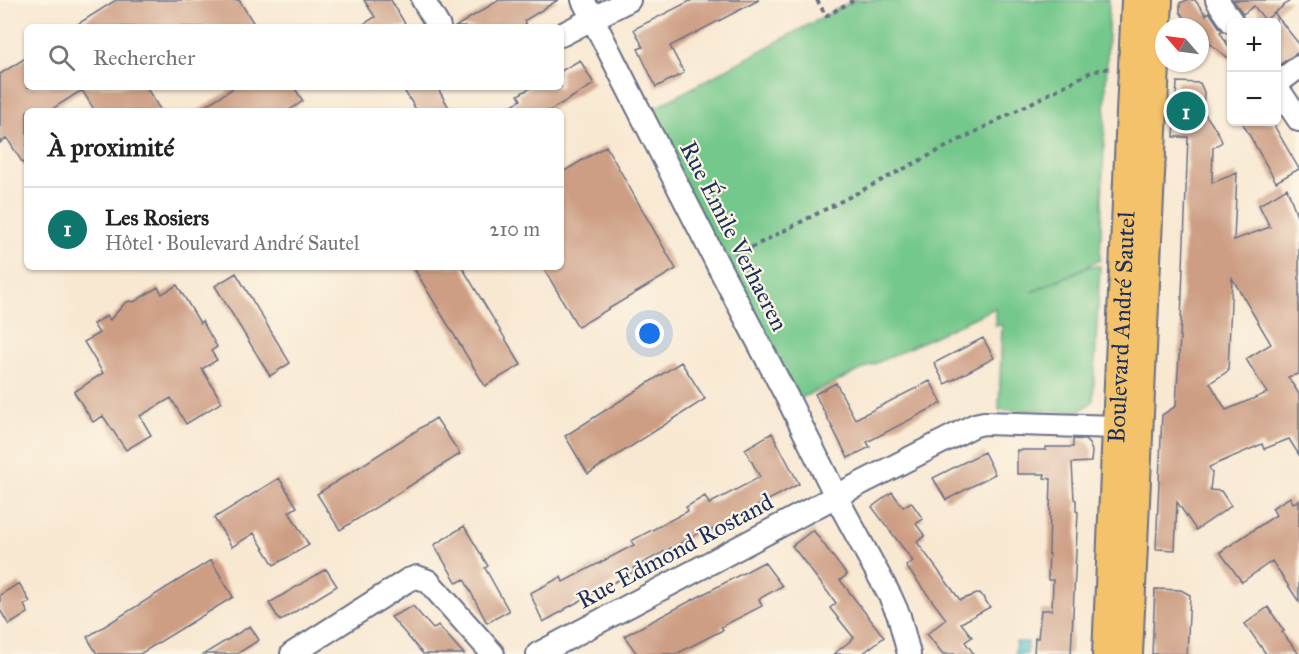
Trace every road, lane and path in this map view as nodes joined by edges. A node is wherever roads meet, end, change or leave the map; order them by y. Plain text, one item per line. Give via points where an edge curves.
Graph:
1 (423, 0) edge
2 (629, 0) edge
3 (817, 0) edge
4 (854, 0) edge
5 (1137, 0) edge
6 (1158, 0) edge
7 (1217, 0) edge
8 (588, 9) edge
9 (1229, 18) edge
10 (437, 24) edge
11 (564, 32) edge
12 (1299, 67) edge
13 (1133, 68) junction
14 (1281, 81) edge
15 (1281, 93) edge
16 (1299, 120) edge
17 (718, 265) junction
18 (1117, 427) junction
19 (836, 496) junction
20 (292, 654) edge
21 (493, 654) edge
22 (538, 654) edge
23 (909, 654) edge
24 (1107, 654) edge
25 (1128, 654) edge

1 - 10 street
2 - 8 street
3 - 4 path via 826,16
5 - 13 main road, Boulevard André Sautel
6 - 25 main road, Boulevard André Sautel
7 - 9 street
8 - 11 street
8 - 17 street, Rue Émile Verhaeren
12 - 14 street
13 - 17 path via 1093,71
13 - 18 main road, Boulevard André Sautel
15 - 16 street
17 - 19 street, Rue Émile Verhaeren
18 - 19 street, Rue Edmond Rostand via 975,425
18 - 24 main road, Boulevard André Sautel
19 - 22 street, Rue Edmond Rostand
19 - 23 street, Rue Émile Verhaeren via 890,596
20 - 21 street via 417,578 428,581

